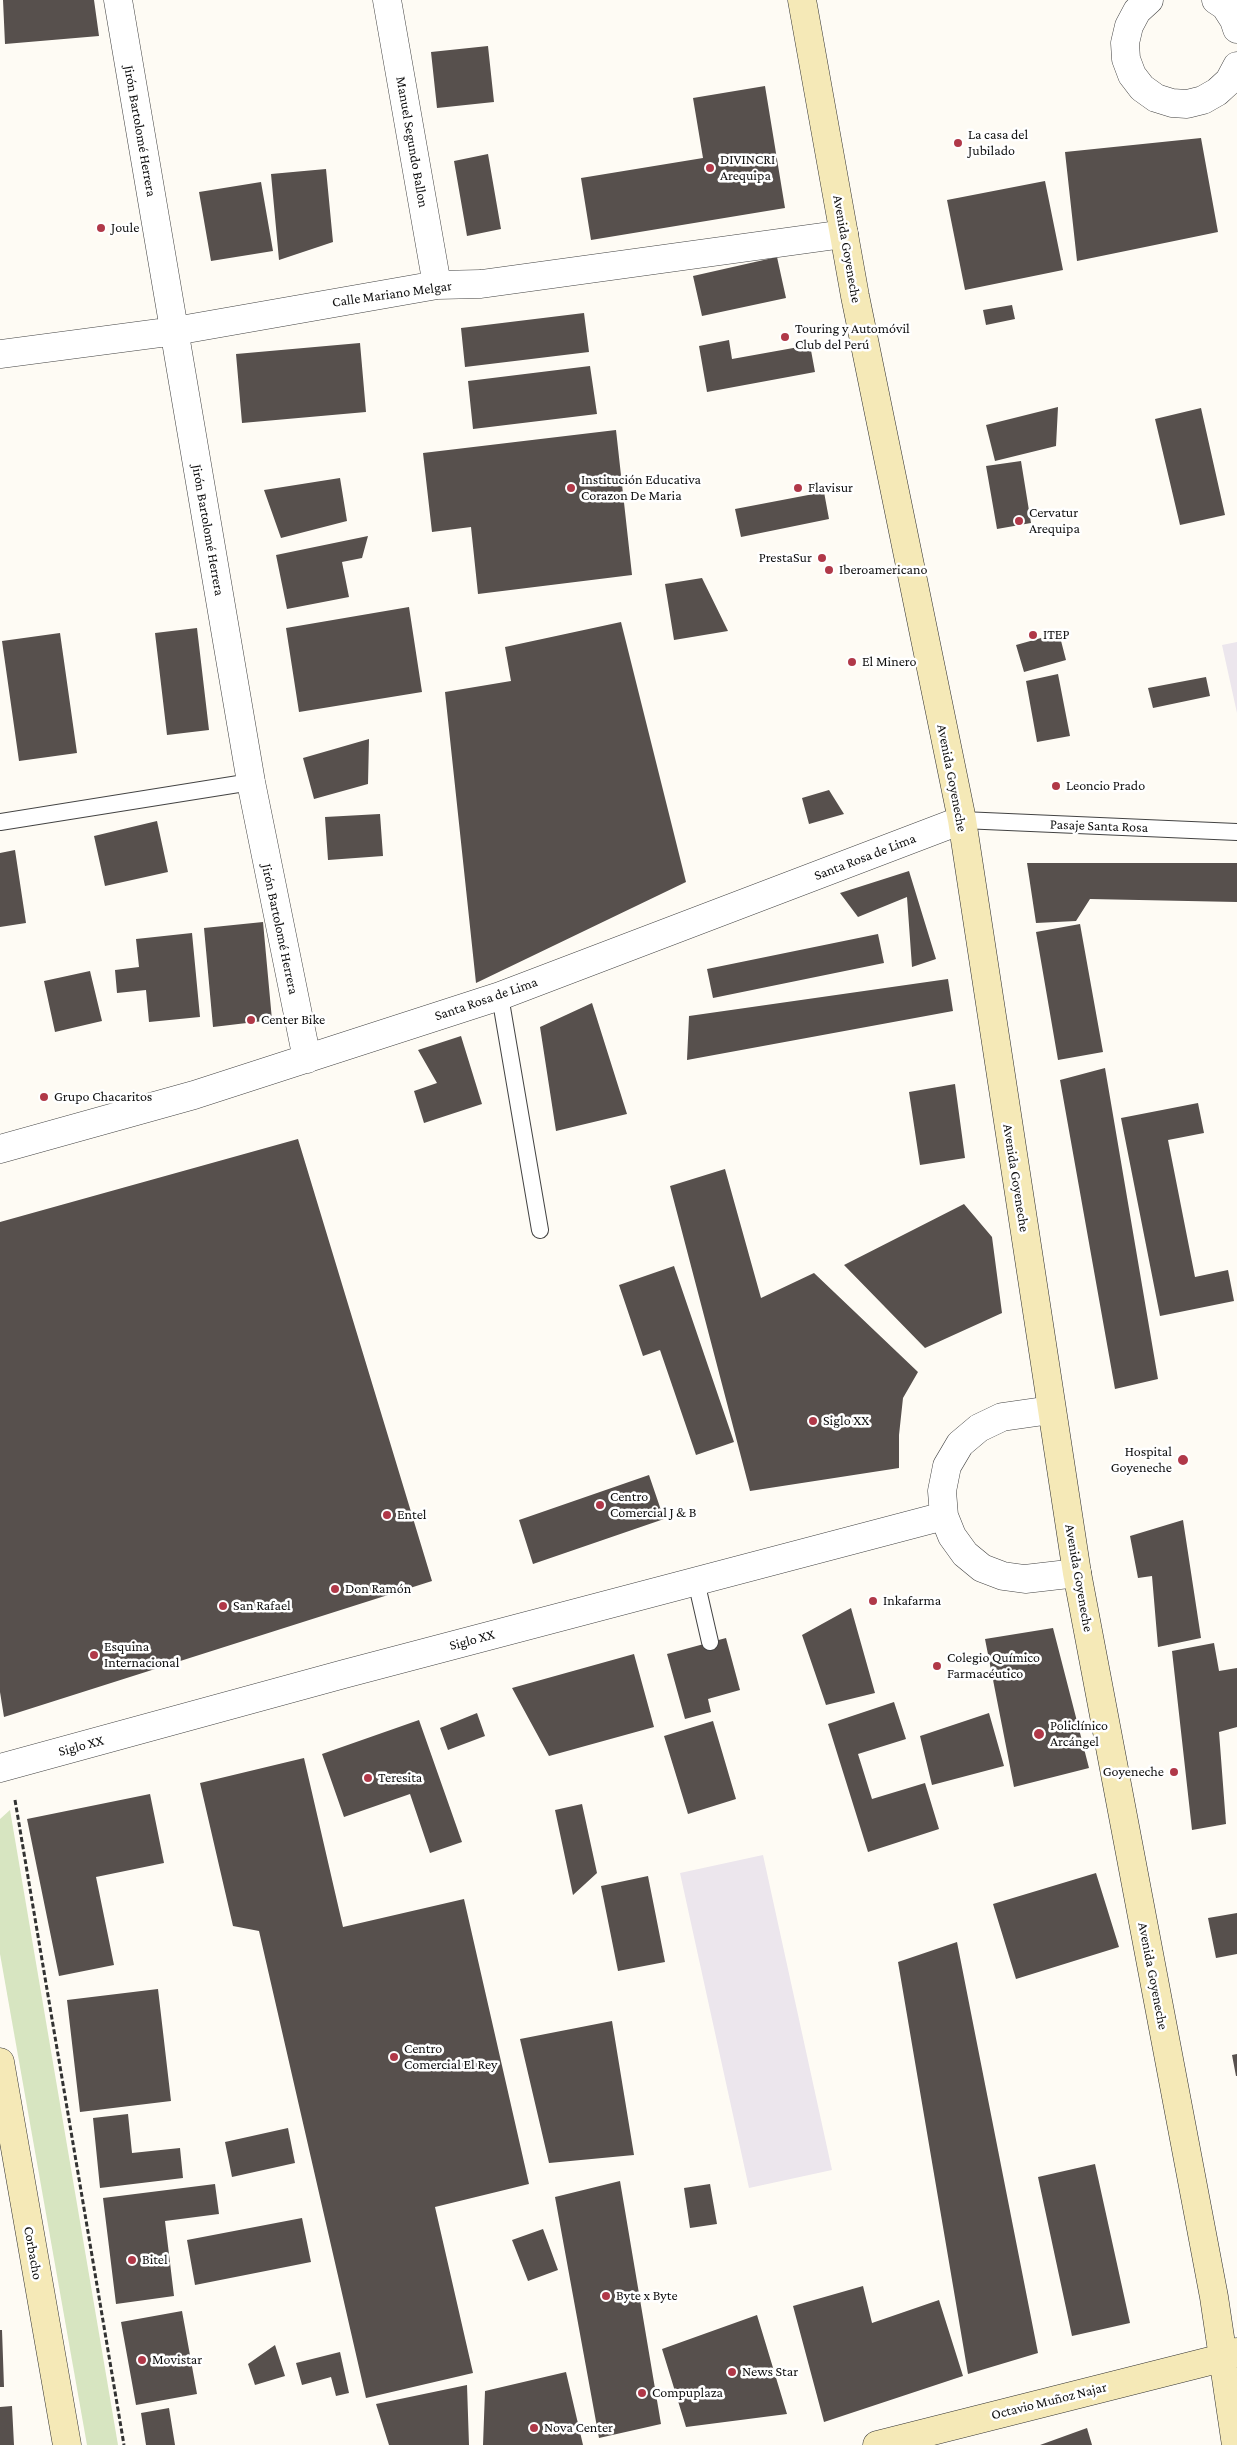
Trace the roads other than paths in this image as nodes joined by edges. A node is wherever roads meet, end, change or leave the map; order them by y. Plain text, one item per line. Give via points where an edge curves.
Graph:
1 (118, 0) edge
2 (387, 0) edge
3 (802, 0) edge
4 (1148, 0) edge
5 (1216, 0) edge
6 (1237, 29) edge
7 (1237, 67) edge
8 (844, 234) junction
9 (437, 284) junction
10 (175, 330) junction
11 (0, 354) edge
12 (251, 782) junction
13 (962, 820) junction
14 (0, 822) edge
15 (1237, 832) edge
16 (500, 996) junction
17 (307, 1059) junction
18 (0, 1149) edge
19 (540, 1230) dead end
20 (1052, 1410) junction
21 (944, 1516) junction
22 (1077, 1573) junction
23 (696, 1581) junction
24 (710, 1642) dead end
25 (5, 1767) edge
26 (0, 2062) edge
27 (1229, 2355) edge
28 (67, 2445) edge
29 (877, 2445) edge
30 (1236, 2445) edge

1 - 10 street, Jirón Bartolomé Herrera
2 - 9 street, Manuel Segundo Ballon
3 - 8 main road, Avenida Goyeneche
4 - 7 street via 1137,11 1125,42 1126,59 1142,88 1156,98 1187,104 1218,92
5 - 6 street via 1225,6
8 - 9 street, Calle Mariano Melgar via 481,284
8 - 13 main road, Avenida Goyeneche
9 - 10 street, Calle Mariano Melgar
10 - 11 street, Calle Mariano Melgar
10 - 12 street, Jirón Bartolomé Herrera
12 - 14 lane
12 - 17 street, Jirón Bartolomé Herrera
13 - 15 lane, Pasaje Santa Rosa
13 - 16 street, Santa Rosa de Lima
13 - 20 main road, Avenida Goyeneche
16 - 17 street, Santa Rosa de Lima
16 - 19 lane
17 - 18 street, Santa Rosa de Lima via 194,1095
20 - 21 street via 1002,1417 979,1428 960,1444 948,1466 942,1491
20 - 22 main road, Avenida Goyeneche
21 - 22 street via 952,1536 965,1554 982,1568 1003,1576 1025,1579
21 - 23 street, Siglo XX
22 - 27 main road, Avenida Goyeneche via 1214,2298
23 - 24 lane
23 - 25 street, Siglo XX
26 - 28 main road, Corbacho
27 - 29 main road, Octavio Muñoz Najar
27 - 30 main road, Avenida Goyeneche

